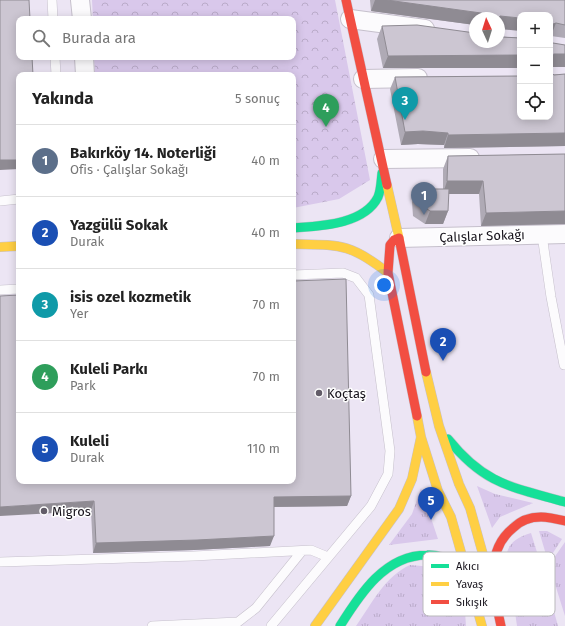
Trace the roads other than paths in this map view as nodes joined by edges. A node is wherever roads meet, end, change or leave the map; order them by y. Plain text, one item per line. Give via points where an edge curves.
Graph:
1 (52, 0) edge
2 (80, 0) edge
3 (346, 0) edge
4 (53, 16) edge
5 (82, 16) edge
6 (350, 19) junction
7 (444, 32) edge
8 (55, 60) edge
9 (84, 60) edge
10 (56, 72) edge
11 (85, 72) edge
12 (434, 78) edge
13 (363, 79) junction
14 (486, 157) edge
15 (383, 159) junction
16 (16, 199) edge
17 (0, 201) edge
18 (296, 228) edge
19 (565, 234) edge
20 (542, 235) junction
21 (399, 238) junction
22 (296, 244) edge
23 (16, 246) edge
24 (0, 247) edge
25 (388, 273) junction
26 (296, 275) edge
27 (16, 289) edge
28 (0, 290) edge
29 (564, 365) edge
30 (439, 426) junction
31 (422, 437) junction
32 (565, 502) edge
33 (565, 522) edge
34 (302, 551) junction
35 (461, 552) edge
36 (482, 552) edge
37 (496, 552) edge
38 (423, 554) edge
39 (328, 557) junction
40 (0, 562) edge
41 (480, 616) edge
42 (499, 616) edge
43 (152, 626) edge
44 (270, 626) edge
45 (315, 626) edge
46 (340, 626) edge
47 (482, 626) edge
48 (501, 626) edge

1 - 4 lane
2 - 5 street
3 - 6 main road
6 - 7 street
6 - 13 main road
8 - 10 lane
9 - 11 street
12 - 13 street
13 - 15 main road
14 - 15 street
15 - 18 main road via 378,199 368,209 338,222
15 - 21 main road
16 - 17 lane
19 - 20 street, Çalışlar Sokağı
20 - 21 street, Çalışlar Sokağı
20 - 29 lane via 550,298
21 - 25 main road via 390,245
21 - 30 main road
22 - 25 main road via 346,248 360,253
23 - 24 main road
25 - 31 main road
26 - 39 lane via 343,273 356,278 369,295 390,451 388,474 371,506
27 - 28 lane
30 - 32 main road via 463,458 487,478
30 - 36 main road via 470,508
31 - 35 main road via 438,491 451,517
31 - 45 main road via 412,479 399,509
33 - 37 main road via 546,517 531,518 516,525 504,536
34 - 39 lane via 311,550
34 - 40 lane
34 - 43 lane via 256,608 238,622
38 - 46 main road via 398,559 390,565 380,574
39 - 44 lane
41 - 47 main road
42 - 48 main road

